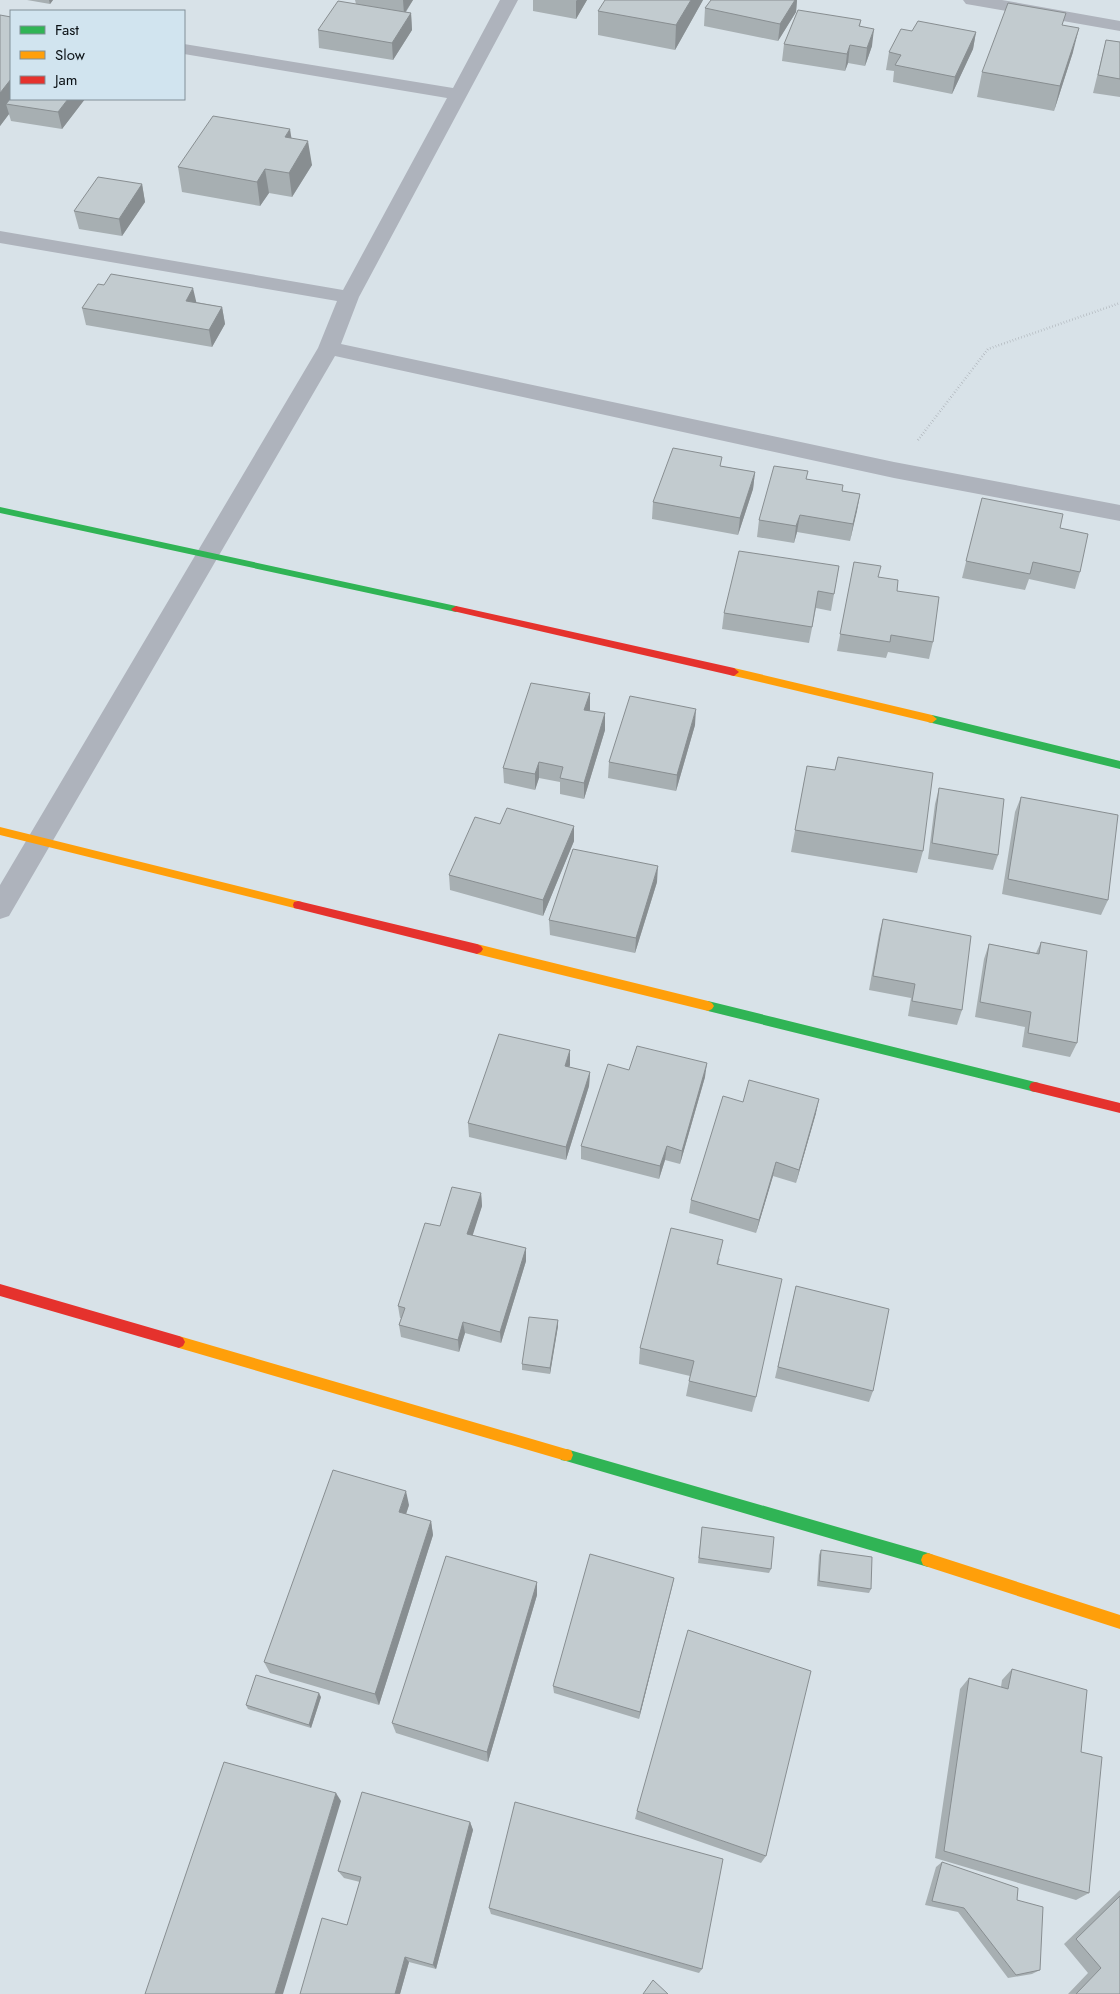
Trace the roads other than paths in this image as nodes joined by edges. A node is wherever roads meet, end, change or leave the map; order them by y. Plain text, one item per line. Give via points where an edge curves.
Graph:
1 (509, 0) edge
2 (972, 0) edge
3 (1120, 26) edge
4 (185, 49) edge
5 (458, 94) junction
6 (0, 237) edge
7 (349, 297) junction
8 (329, 348) junction
9 (0, 510) edge
10 (1120, 513) edge
11 (208, 553) junction
12 (1120, 765) edge
13 (0, 831) edge
14 (39, 840) junction
15 (0, 908) edge
16 (1120, 1108) edge
17 (0, 1290) edge
18 (1120, 1622) edge

1 - 5 street
2 - 3 street
4 - 5 street
5 - 7 street
6 - 7 street
7 - 8 street
8 - 10 street via 894,470
8 - 11 street
9 - 11 street
11 - 12 street via 858,700
11 - 14 street
13 - 14 street
14 - 15 street
14 - 16 street
17 - 18 street via 963,1570

